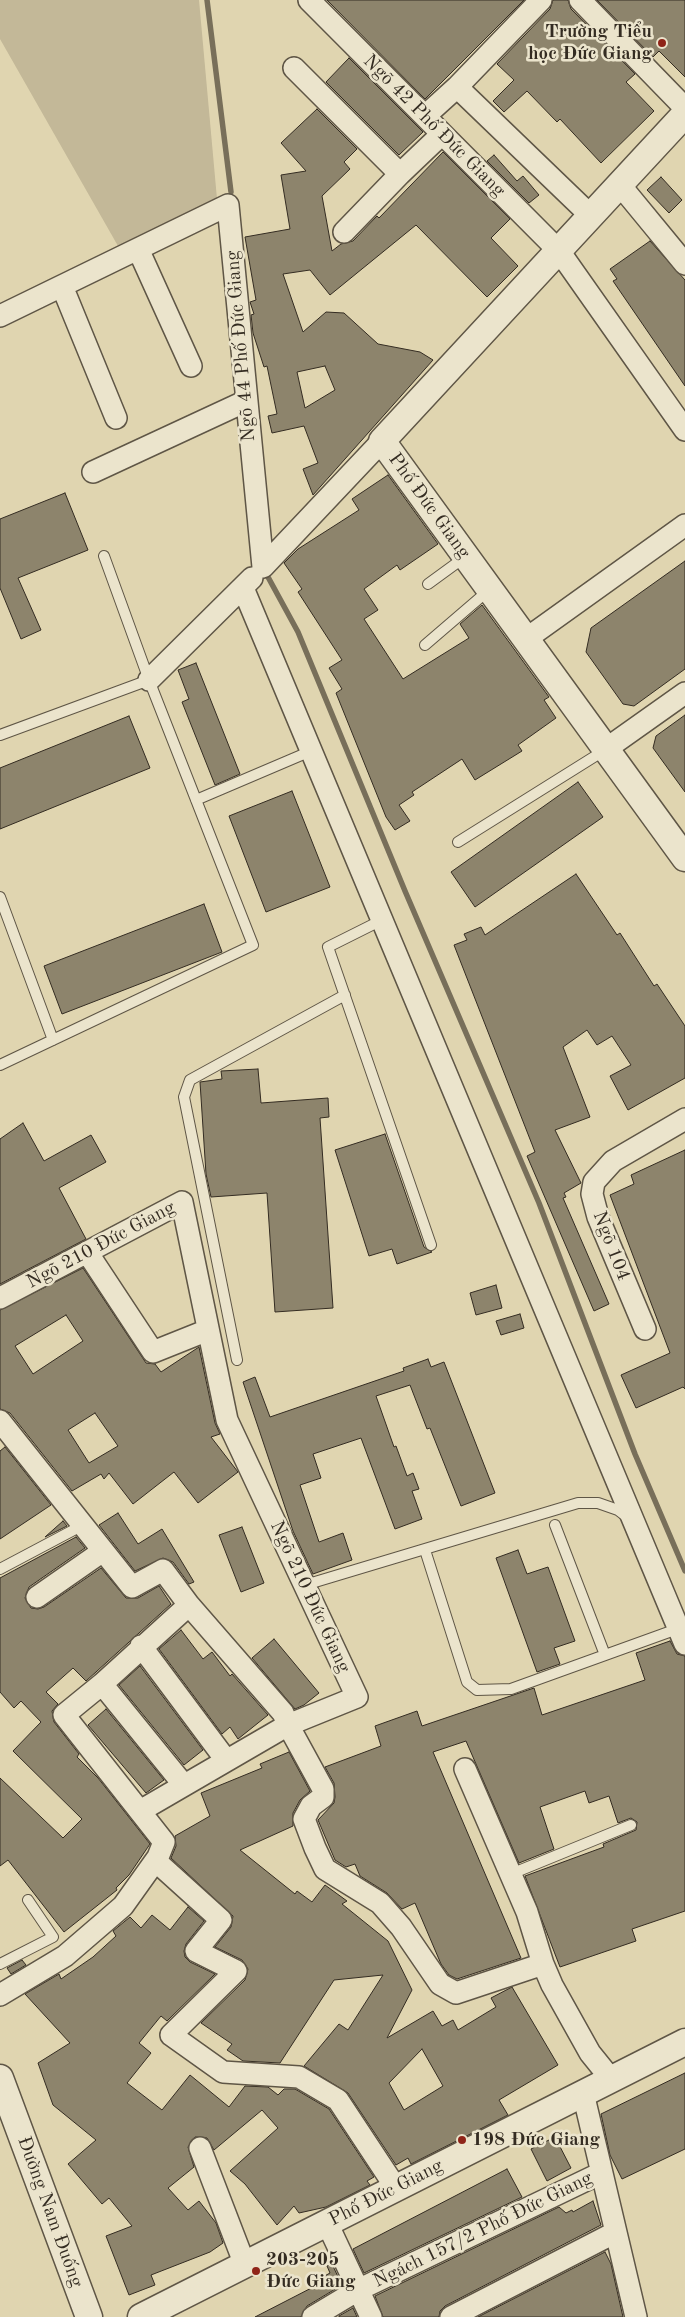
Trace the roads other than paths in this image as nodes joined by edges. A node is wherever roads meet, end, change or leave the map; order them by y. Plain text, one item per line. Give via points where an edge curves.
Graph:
1 (309, 0) edge
2 (541, 0) edge
3 (580, 0) edge
4 (294, 68) dead end
5 (457, 87) junction
6 (685, 108) edge
7 (685, 114) edge
8 (425, 116) junction
9 (442, 134) junction
10 (400, 174) junction
11 (620, 185) junction
12 (591, 216) junction
13 (344, 232) dead end
14 (138, 249) junction
15 (559, 251) junction
16 (685, 264) edge
17 (62, 286) junction
18 (0, 316) edge
19 (191, 366) dead end
20 (246, 401) junction
21 (116, 418) dead end
22 (685, 430) edge
23 (382, 441) junction
24 (93, 472) dead end
25 (685, 525) edge
26 (104, 556) dead end
27 (466, 556) junction
28 (263, 567) junction
29 (428, 584) dead end
30 (243, 588) junction
31 (490, 590) junction
32 (526, 639) junction
33 (425, 645) dead end
34 (150, 680) junction
35 (685, 693) edge
36 (0, 735) edge
37 (606, 749) junction
38 (311, 752) junction
39 (196, 800) junction
40 (458, 842) dead end
41 (685, 858) edge
42 (0, 897) edge
43 (382, 920) junction
44 (345, 995) junction
45 (53, 1040) junction
46 (0, 1065) edge
47 (685, 1119) edge
48 (431, 1245) dead end
49 (87, 1252) junction
50 (0, 1298) edge
51 (644, 1329) dead end
52 (208, 1330) junction
53 (237, 1360) dead end
54 (0, 1420) edge
55 (83, 1525) junction
56 (555, 1525) dead end
57 (640, 1529) junction
58 (103, 1550) junction
59 (425, 1550) junction
60 (0, 1569) edge
61 (305, 1586) junction
62 (37, 1597) dead end
63 (189, 1605) junction
64 (683, 1633) edge
65 (141, 1646) junction
66 (605, 1655) junction
67 (102, 1684) junction
68 (288, 1725) junction
69 (226, 1760) junction
70 (465, 1769) dead end
71 (183, 1784) junction
72 (140, 1811) junction
73 (631, 1825) dead end
74 (158, 1857) junction
75 (511, 1874) junction
76 (28, 1900) dead end
77 (0, 1964) edge
78 (543, 1964) junction
79 (0, 1996) edge
80 (685, 2042) edge
81 (0, 2078) edge
82 (612, 2079) junction
83 (583, 2093) junction
84 (200, 2148) dead end
85 (601, 2173) junction
86 (396, 2188) junction
87 (327, 2223) junction
88 (614, 2233) junction
89 (244, 2264) junction
90 (358, 2290) junction
91 (89, 2317) edge
92 (141, 2317) edge
93 (313, 2317) edge
94 (371, 2317) edge
95 (451, 2317) edge
96 (636, 2317) edge

1 - 8 street, Ngõ 42 Phố Đức Giang
2 - 5 street
3 - 6 street
4 - 10 street
5 - 8 street
5 - 12 street
7 - 11 street, Phố Đức Giang
8 - 9 street, Ngõ 42 Phố Đức Giang
9 - 10 street
9 - 15 street, Ngõ 42 Phố Đức Giang
10 - 13 street
11 - 12 street, Phố Đức Giang
11 - 16 street
12 - 15 street, Phố Đức Giang
14 - 17 street, Ngõ 44 Phố Đức Giang
14 - 19 street
14 - 20 street, Ngõ 44 Phố Đức Giang via 228,205
15 - 22 street, Ngõ 42 Phố Đức Giang
15 - 23 street, Phố Đức Giang
17 - 18 street, Ngõ 44 Phố Đức Giang
17 - 21 street
20 - 24 street
20 - 28 street, Ngõ 44 Phố Đức Giang
23 - 27 street, Phố Đức Giang
23 - 28 street
25 - 32 street
26 - 34 lane
27 - 29 lane
27 - 31 street, Phố Đức Giang
28 - 30 street
30 - 34 street
30 - 38 street
31 - 32 street, Phố Đức Giang
31 - 33 lane
32 - 37 street, Phố Đức Giang
34 - 36 lane
34 - 39 lane
35 - 37 street
37 - 40 lane
37 - 41 street, Phố Đức Giang
38 - 39 lane
38 - 43 street
39 - 45 lane via 253,945
42 - 45 lane
43 - 44 lane via 328,947
43 - 57 street
44 - 48 lane
44 - 53 lane via 190,1080 184,1097
45 - 46 lane
47 - 51 street, Ngõ 104 via 613,1161 594,1182 592,1194 598,1217
49 - 50 street, Ngõ 210 Đức Giang
49 - 52 street via 153,1352
49 - 52 street, Ngõ 210 Đức Giang via 182,1202
52 - 61 street, Ngõ 210 Đức Giang via 227,1420
54 - 55 street
55 - 58 street
55 - 60 lane
56 - 66 lane
57 - 59 lane via 618,1510 598,1503 578,1503
57 - 64 street
58 - 62 street
58 - 63 street via 132,1586 163,1570
59 - 61 lane
59 - 66 lane via 467,1682 477,1690 511,1689
61 - 68 street, Ngõ 210 Đức Giang via 357,1697
63 - 65 street
63 - 68 street via 283,1712
64 - 66 lane
65 - 67 street
65 - 69 street
67 - 71 street
67 - 72 street via 64,1715
68 - 69 street
68 - 78 street via 323,1789 323,1797 311,1806 304,1820 326,1869 380,1903 401,1927 440,1984 456,1993
69 - 71 street
70 - 75 street
71 - 72 street
72 - 74 street via 164,1842
73 - 75 lane
74 - 79 street via 123,1906 65,1956
74 - 86 street via 159,1864 221,1920 196,1951 236,1971 171,2035 223,2072 298,2077 338,2100
75 - 78 street
76 - 77 lane via 53,1937
78 - 82 street via 590,2053
80 - 82 street, Phố Đức Giang
81 - 91 street, Đường Nam Đuống
82 - 83 street, Phố Đức Giang
83 - 85 street
83 - 86 street, Phố Đức Giang
84 - 89 street
85 - 88 street
85 - 90 street, Ngách 157/2 Phố Đức Giang
86 - 87 street, Phố Đức Giang
87 - 89 street, Phố Đức Giang
87 - 90 street
88 - 95 street
88 - 96 street
89 - 92 street, Phố Đức Giang
90 - 93 street, Ngách 157/2 Phố Đức Giang
90 - 94 street

